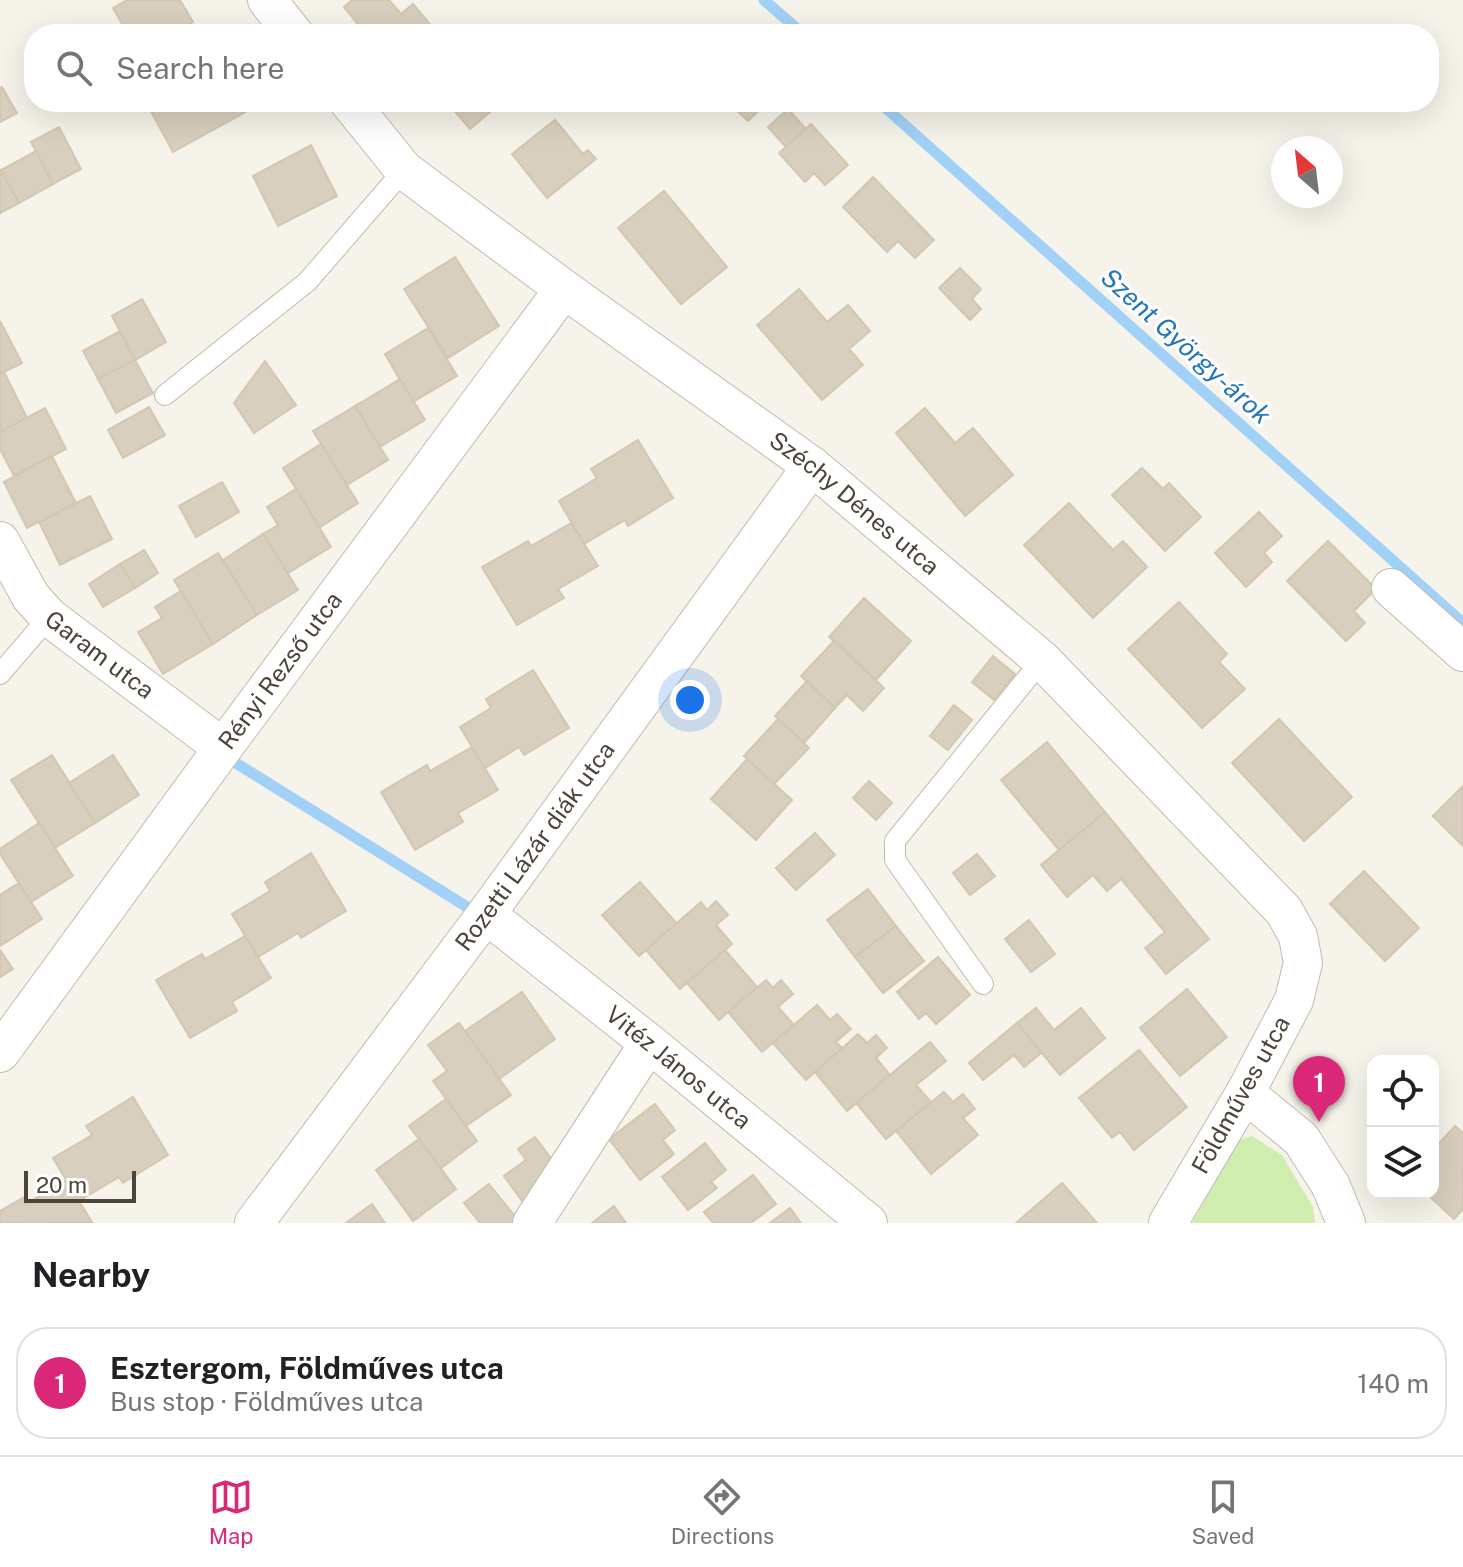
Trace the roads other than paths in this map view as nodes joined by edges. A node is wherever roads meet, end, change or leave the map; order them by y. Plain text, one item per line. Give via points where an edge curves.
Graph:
1 (267, 0) edge
2 (286, 24) edge
3 (357, 112) edge
4 (404, 170) junction
5 (564, 289) junction
6 (165, 395) dead end
7 (812, 466) junction
8 (0, 541) edge
9 (1391, 588) dead end
10 (49, 617) junction
11 (1463, 652) edge
12 (1042, 660) junction
13 (0, 674) edge
14 (223, 748) junction
15 (486, 914) junction
16 (1303, 963) joint
17 (983, 984) dead end
18 (649, 1043) junction
19 (0, 1053) edge
20 (1245, 1093) junction
21 (254, 1223) edge
22 (532, 1223) edge
23 (868, 1223) edge
24 (1168, 1223) edge
25 (1346, 1223) edge

1 - 2 street
3 - 4 street, Széchy Dénes utca
4 - 5 street, Széchy Dénes utca
4 - 6 lane via 307,282
5 - 7 street, Széchy Dénes utca
5 - 14 street, Rényi Rezső utca
7 - 12 street, Széchy Dénes utca
7 - 15 street, Rozetti Lázár diák utca
8 - 10 street, Garam utca via 31,597
9 - 11 street
10 - 13 lane
10 - 14 street, Garam utca
12 - 16 street, Széchy Dénes utca via 1284,911 1298,936
12 - 17 lane via 895,841 895,860
14 - 19 street, Rényi Rezső utca
15 - 18 street, Vitéz János utca
15 - 21 street, Rozetti Lázár diák utca
16 - 20 street, Földműves utca via 1294,1000
18 - 22 street
18 - 23 street, Vitéz János utca
20 - 24 street, Földműves utca
20 - 25 street via 1301,1139 1331,1186

